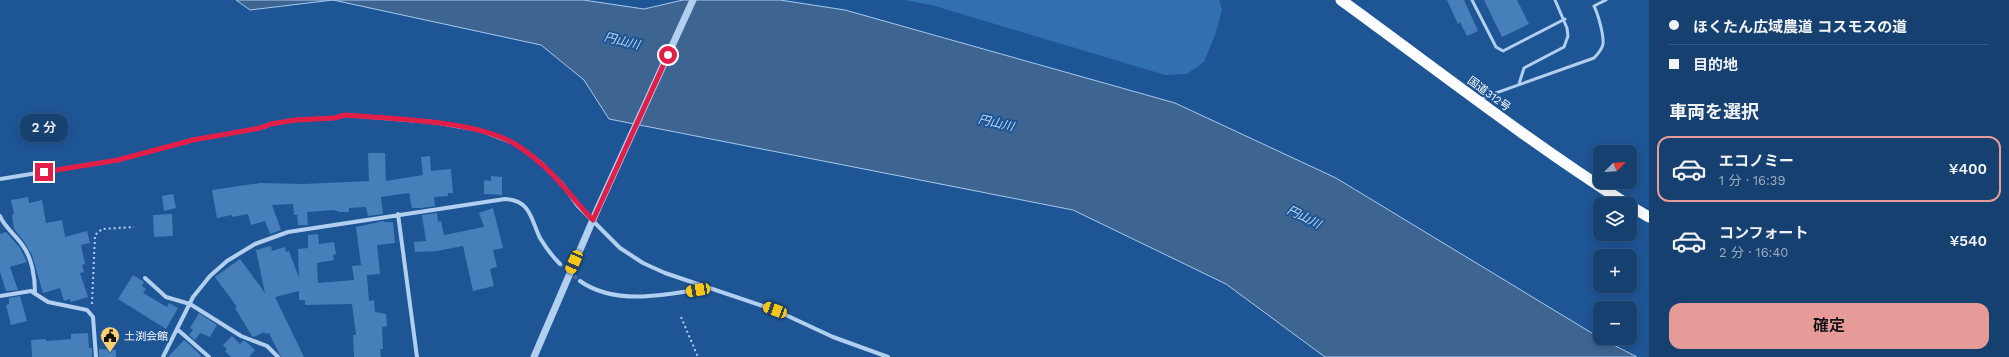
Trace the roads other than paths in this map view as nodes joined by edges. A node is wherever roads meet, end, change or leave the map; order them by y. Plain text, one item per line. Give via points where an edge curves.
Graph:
1 (693, 0) edge
2 (1341, 0) edge
3 (1472, 0) edge
4 (1555, 0) edge
5 (1606, 0) edge
6 (1565, 19) junction
7 (1519, 84) junction
8 (1476, 101) junction
9 (0, 179) edge
10 (1616, 197) edge
11 (1637, 210) edge
12 (398, 214) junction
13 (0, 216) edge
14 (1649, 217) edge
15 (593, 220) junction
16 (560, 264) tunnel mouth
17 (145, 278) dead end
18 (580, 282) tunnel mouth
19 (708, 288) junction
20 (35, 292) junction
21 (0, 296) edge
22 (190, 304) junction
23 (178, 329) junction
24 (96, 357) edge
25 (163, 357) edge
26 (209, 357) edge
27 (278, 357) edge
28 (418, 357) edge
29 (534, 357) edge
30 (888, 357) edge

1 - 15 street
2 - 8 highway, 国道312号
3 - 6 lane via 1496,48 1503,51
4 - 6 lane
5 - 7 lane via 1594,6 1603,44 1594,58
6 - 7 lane via 1568,36 1564,47 1524,68
7 - 8 lane
8 - 10 highway, 国道312号 via 1567,166
9 - 15 street via 118,160 193,140 271,124 345,115 433,122 479,130 514,143 540,162
11 - 14 highway
12 - 16 street via 514,199 527,209 547,250
12 - 22 street via 288,232 255,244 227,261 210,276
12 - 28 street
13 - 20 street via 24,247 30,260
15 - 19 street via 620,248 642,264
15 - 29 street
17 - 22 street via 166,297
18 - 19 street via 598,292 613,295 654,295
19 - 30 street via 775,310 833,337
20 - 21 street via 25,291
20 - 24 street via 48,302 90,311 93,317
22 - 23 street
22 - 27 street via 249,340 267,346
23 - 25 street
23 - 26 street

